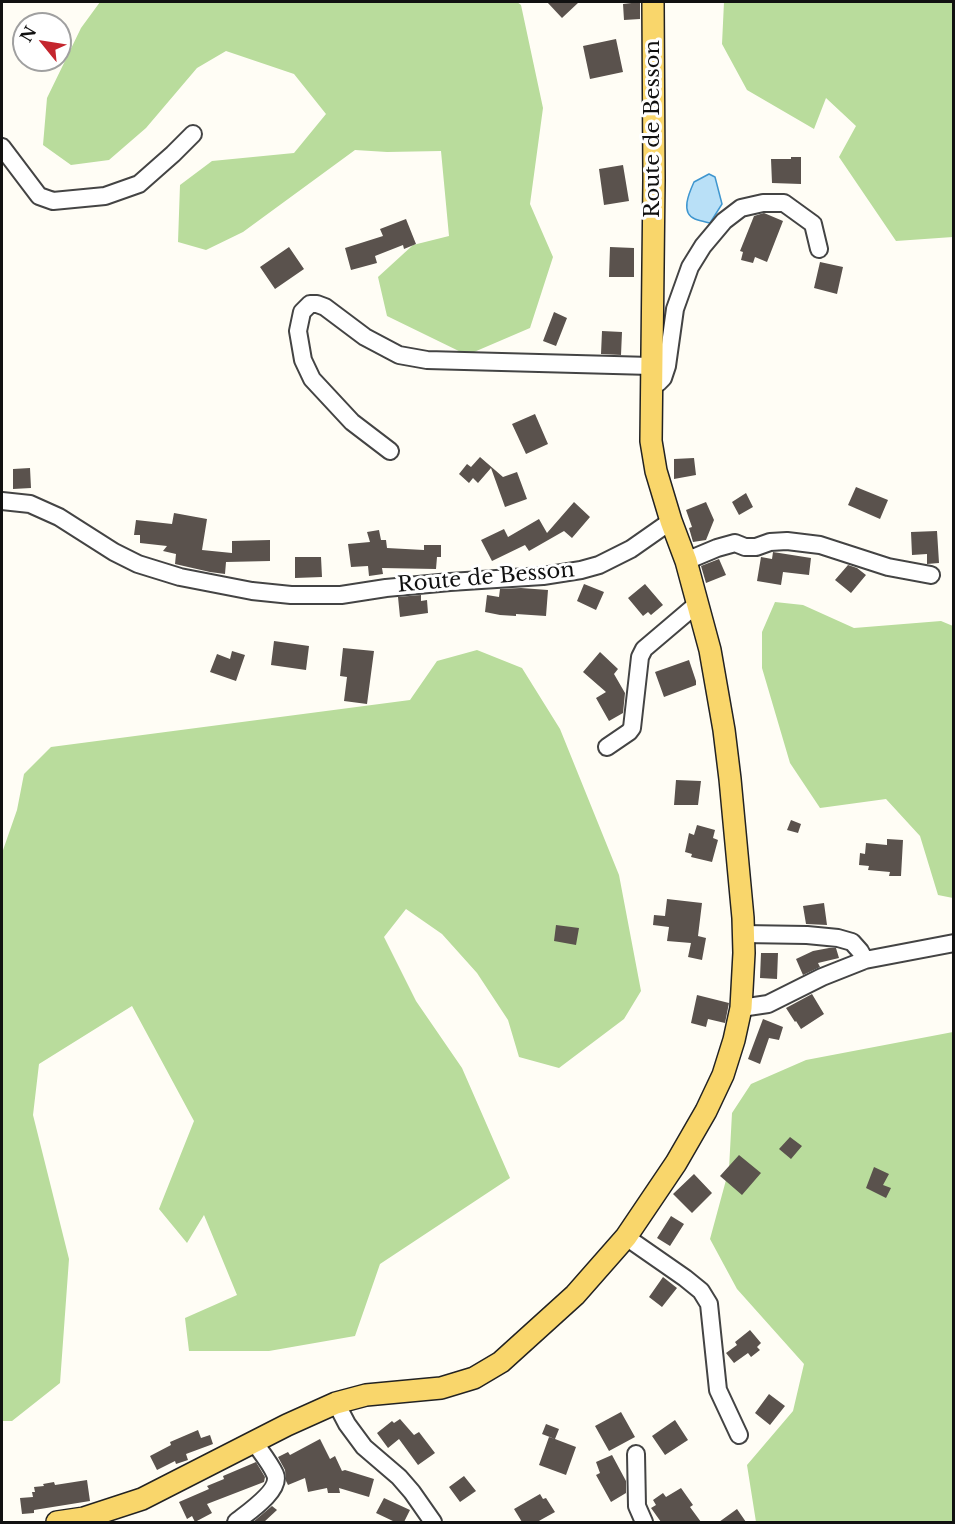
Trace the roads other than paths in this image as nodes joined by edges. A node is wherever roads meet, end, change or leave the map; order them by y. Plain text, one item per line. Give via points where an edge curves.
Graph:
1 (652, 2) edge
2 (193, 134) dead end
3 (2, 147) edge
4 (819, 249) dead end
5 (651, 374) junction
6 (390, 451) dead end
7 (2, 501) edge
8 (671, 521) junction
9 (686, 561) junction
10 (931, 575) dead end
11 (697, 604) junction
12 (607, 747) dead end
13 (743, 934) junction
14 (954, 944) edge
15 (865, 960) junction
16 (741, 1008) junction
17 (626, 1237) junction
18 (336, 1403) junction
19 (739, 1435) dead end
20 (254, 1442) junction
21 (636, 1454) dead end
22 (57, 1522) edge
23 (236, 1522) edge
24 (433, 1522) edge
25 (644, 1522) edge

1 - 5 main road, Route de Besson
2 - 3 street via 140,184 105,196 53,201 39,196
4 - 5 street via 813,224 784,203 741,208 724,221 690,267 675,309 663,378 658,383
5 - 6 street via 399,355 365,337 325,307 310,304 302,312 298,331 303,360 312,379 352,423
5 - 8 main road, Route de Besson via 651,441
7 - 8 street, Route de Besson via 30,504 59,517 138,564 180,577 291,595 341,595 580,570 599,566 631,549
8 - 9 main road
9 - 10 street via 735,543 756,547 787,541 820,545 888,567
9 - 11 main road
11 - 12 street via 644,649 639,657 632,728
11 - 13 main road via 710,650 724,730
13 - 15 street via 838,938 852,942
13 - 16 main road
14 - 15 street
15 - 16 street via 768,1004
16 - 17 main road via 723,1075 706,1111
17 - 18 main road via 575,1295 501,1362 474,1378 441,1388 366,1395
17 - 19 street via 685,1278 709,1304 718,1390
18 - 20 main road
18 - 24 street via 364,1447 412,1492
20 - 22 main road via 142,1499 92,1516
20 - 23 street via 276,1475 275,1484
21 - 25 street via 637,1506

